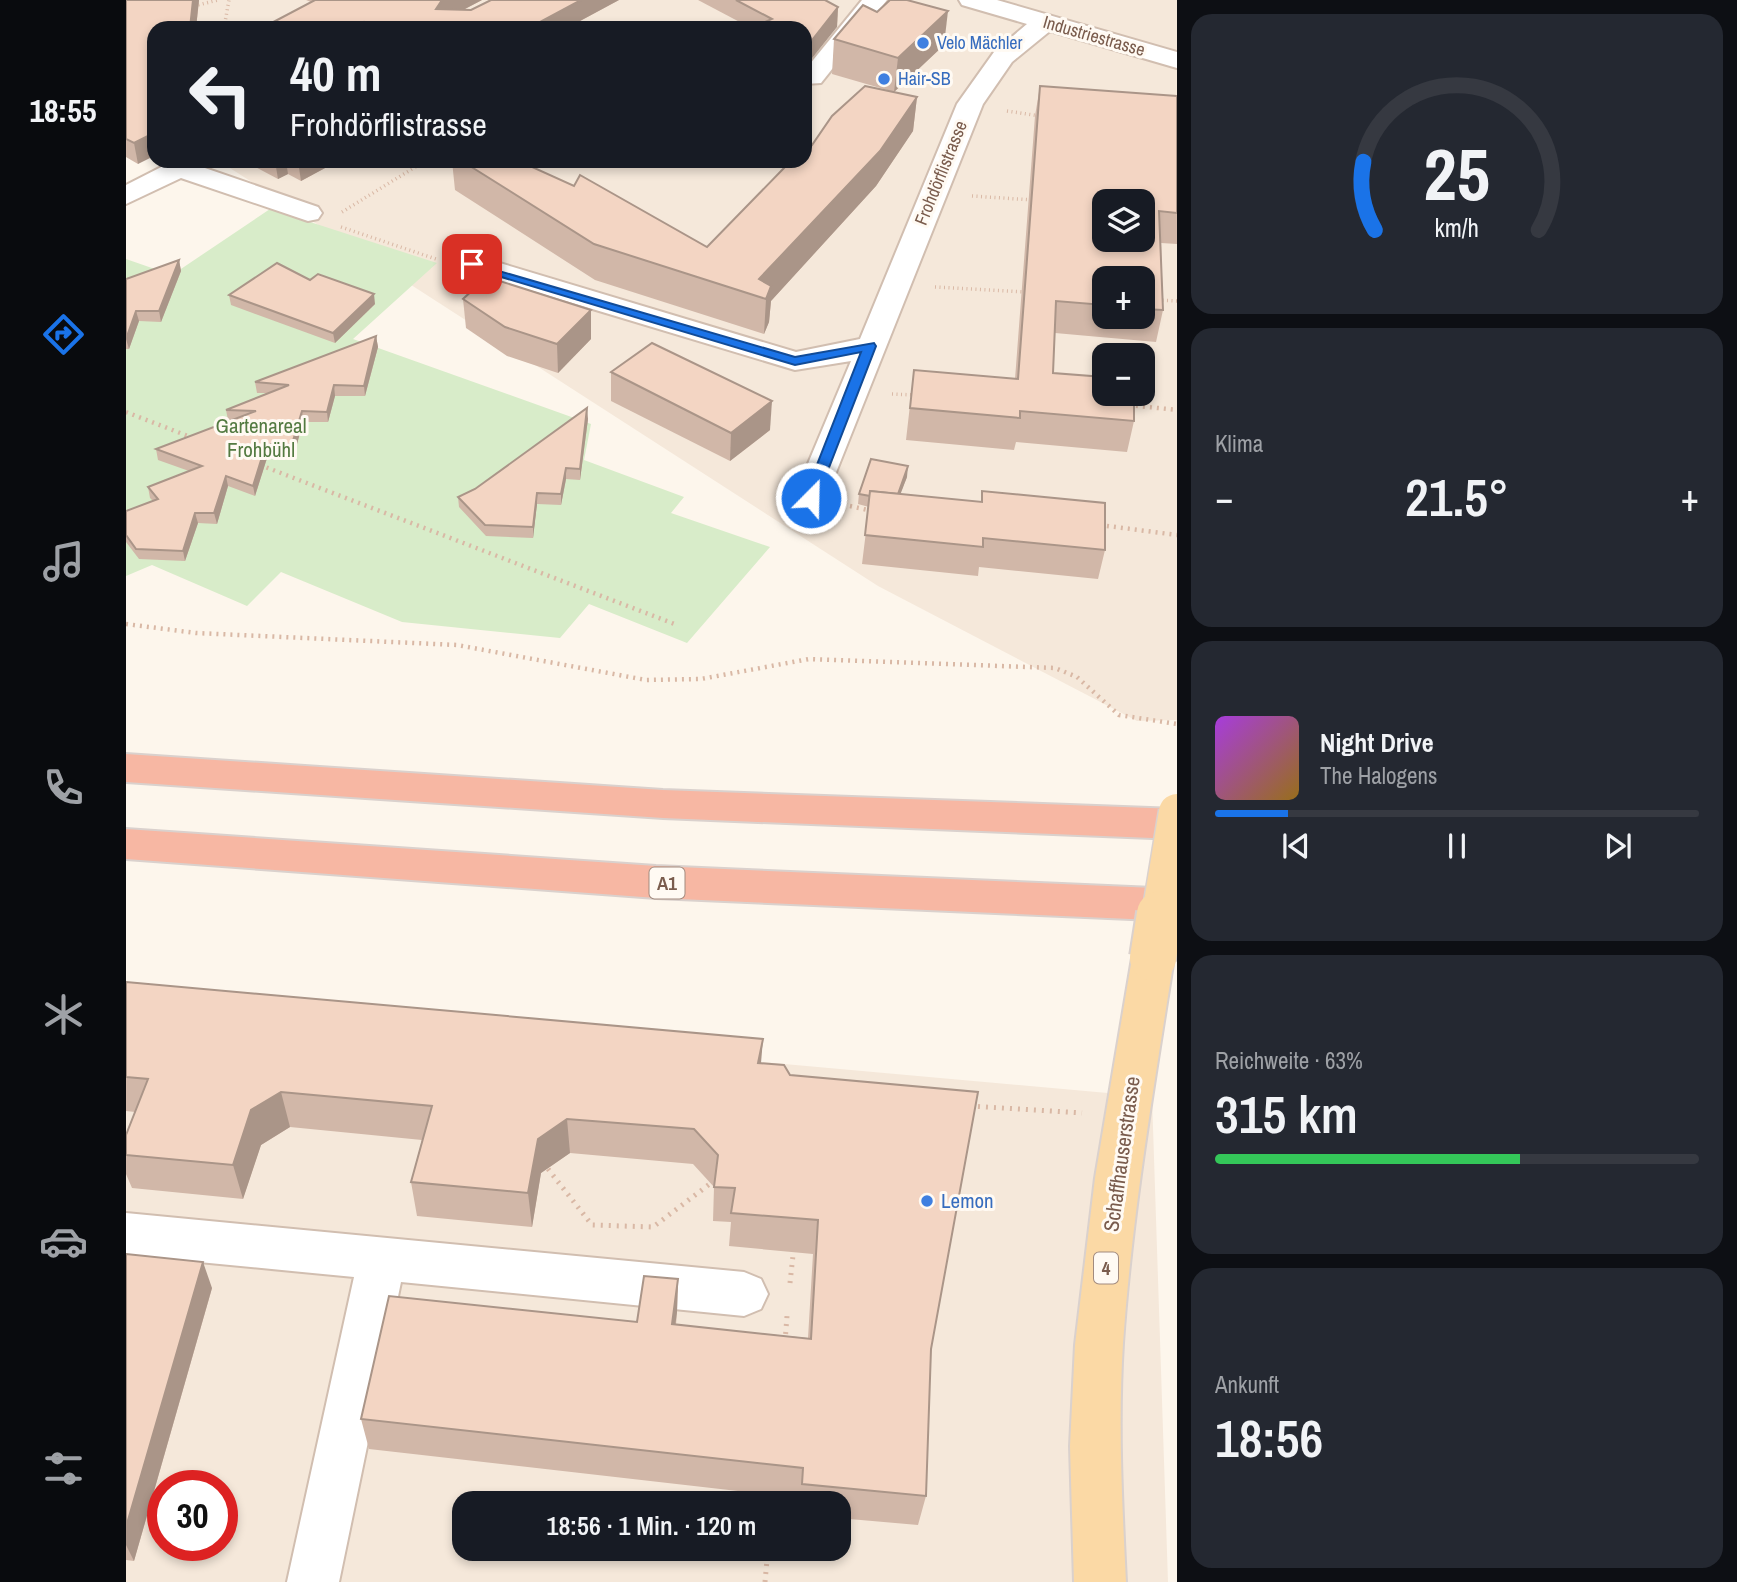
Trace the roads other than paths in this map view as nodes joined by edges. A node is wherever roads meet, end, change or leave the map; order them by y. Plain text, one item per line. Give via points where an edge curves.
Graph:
1 (875, 0) edge
2 (971, 0) edge
3 (1045, 22) junction
4 (1177, 60) edge
5 (812, 77) edge
6 (181, 168) edge
7 (195, 168) edge
8 (126, 197) edge
9 (308, 213) road end
10 (472, 264) road end
11 (870, 346) junction
12 (811, 498) road end
13 (126, 768) edge
14 (1177, 812) edge
15 (1177, 824) edge
16 (126, 844) edge
17 (1177, 905) edge
18 (126, 1234) edge
19 (382, 1259) junction
20 (744, 1294) dead end
21 (313, 1582) edge
22 (1100, 1582) edge

1 - 5 street
2 - 3 street, Industriestrasse
3 - 4 street, Industriestrasse
3 - 11 street, Frohdörflistrasse via 1003,57 970,104
6 - 8 street
7 - 9 street
10 - 11 street via 795,361
11 - 12 street, Frohdörflistrasse
13 - 15 highway via 663,804
14 - 22 main road, Schaffhauserstrasse / 4, bridge via 1116,1178 1106,1273 1096,1400
16 - 17 highway, A1 via 656,882
18 - 19 street
19 - 20 street
19 - 21 street

